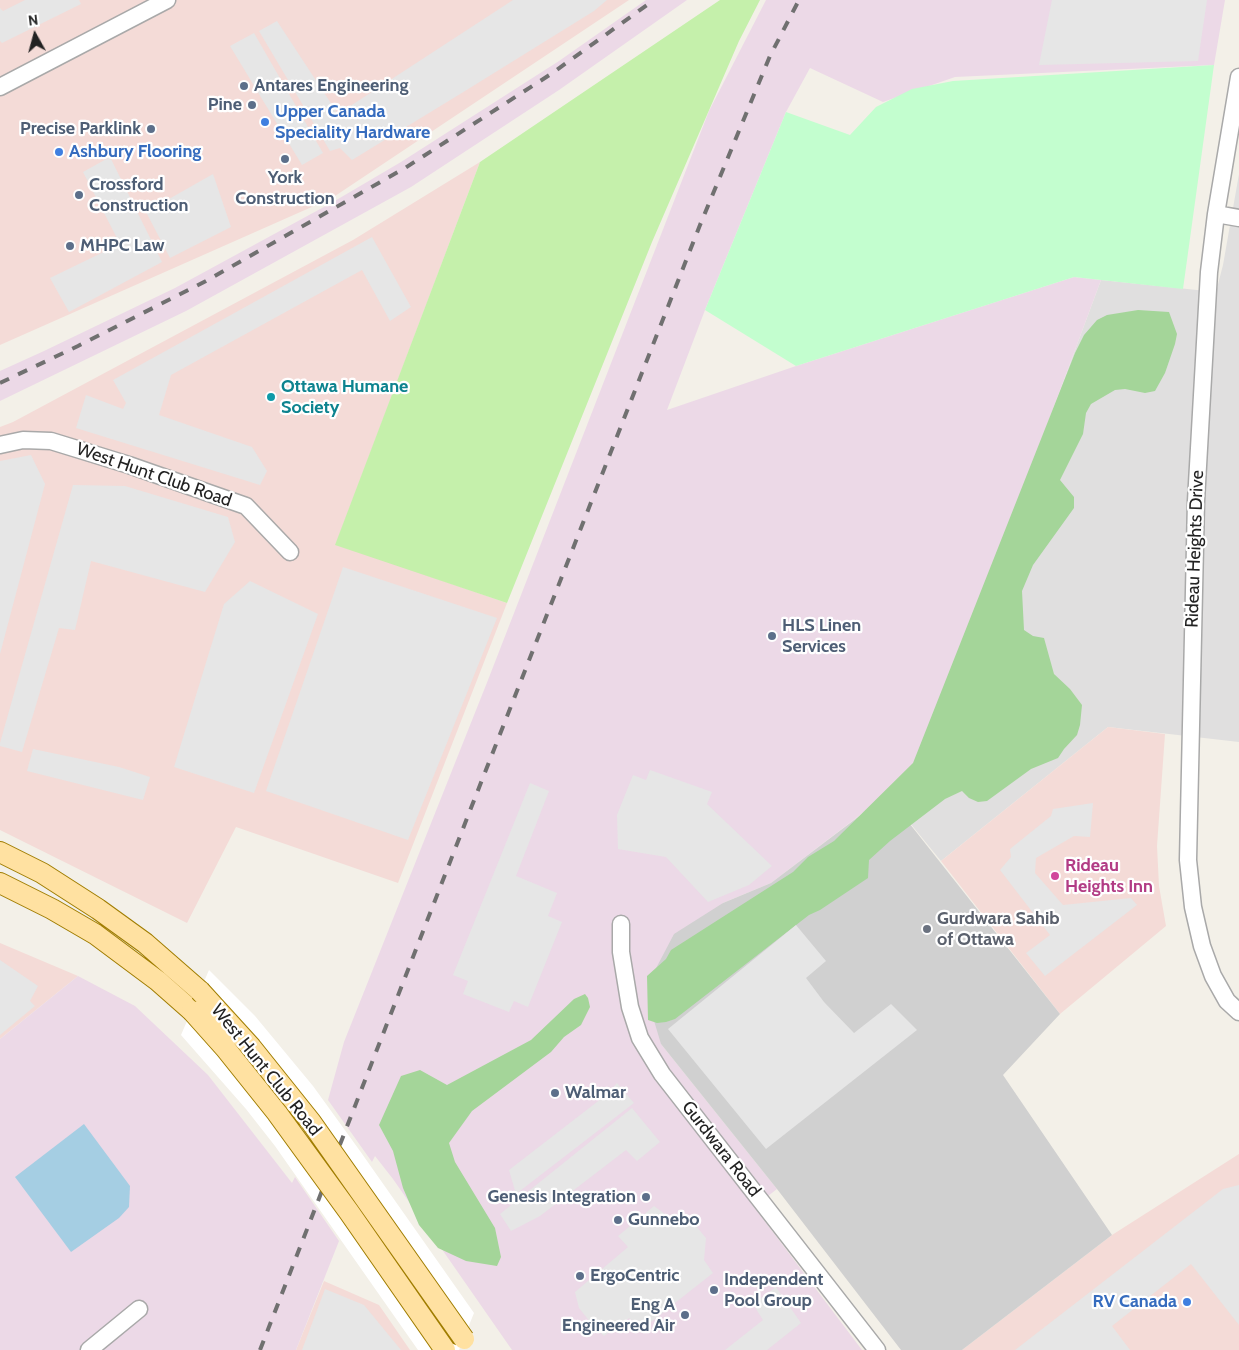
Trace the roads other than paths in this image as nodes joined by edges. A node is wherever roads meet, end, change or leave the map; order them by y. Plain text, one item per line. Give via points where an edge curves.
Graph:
1 (166, 0) edge
2 (1239, 77) edge
3 (0, 87) edge
4 (1216, 214) junction
5 (1239, 218) edge
6 (0, 446) edge
7 (290, 552) dead end
8 (0, 852) edge
9 (0, 883) edge
10 (620, 924) dead end
11 (1239, 1012) edge
12 (139, 1309) dead end
13 (467, 1345) edge
14 (89, 1350) edge
15 (444, 1350) edge
16 (877, 1350) edge

1 - 3 street
2 - 4 street, Rideau Heights Drive
4 - 5 street
4 - 11 street, Rideau Heights Drive via 1209,272 1196,501 1188,860 1193,907 1202,946 1227,1001
6 - 7 street, West Hunt Club Road via 23,440 51,441 246,506
8 - 13 main road, West Hunt Club Road, bridge via 42,873 104,913 145,943 200,991 251,1047 311,1122
9 - 15 main road, West Hunt Club Road, bridge via 95,934 192,1011 277,1112
10 - 16 street, Gurdwara Road via 630,1008 640,1038 662,1074
12 - 14 street

